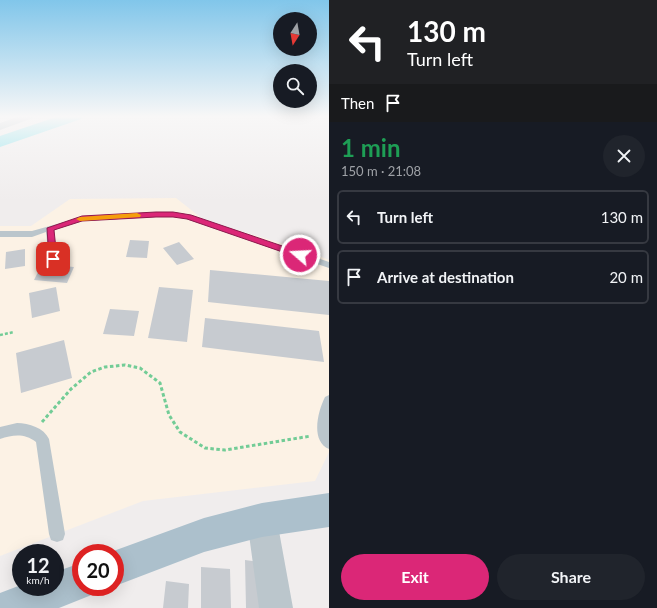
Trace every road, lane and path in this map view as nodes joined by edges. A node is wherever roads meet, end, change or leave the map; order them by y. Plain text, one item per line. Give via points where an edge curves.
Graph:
1 (50, 229) junction
2 (0, 234) edge
3 (53, 259) dead end
4 (329, 265) edge
5 (14, 332) dead end
6 (0, 335) edge
7 (329, 401) edge
8 (34, 432) junction
9 (0, 433) edge
10 (327, 438) edge
11 (329, 510) edge
12 (262, 520) junction
13 (57, 534) dead end
14 (124, 565) edge
15 (72, 584) edge
16 (11, 608) edge
17 (276, 608) edge

1 - 2 lane via 32,234
1 - 3 lane
1 - 4 lane via 82,219 173,214
5 - 6 path
7 - 10 lane via 323,422
8 - 9 lane via 18,428
8 - 10 path via 71,389 91,372 105,367 125,365 140,368 160,383 169,415 180,432 205,448 225,450
8 - 13 lane via 42,439
11 - 12 main road
12 - 14 main road via 204,535
12 - 17 street
15 - 16 main road

